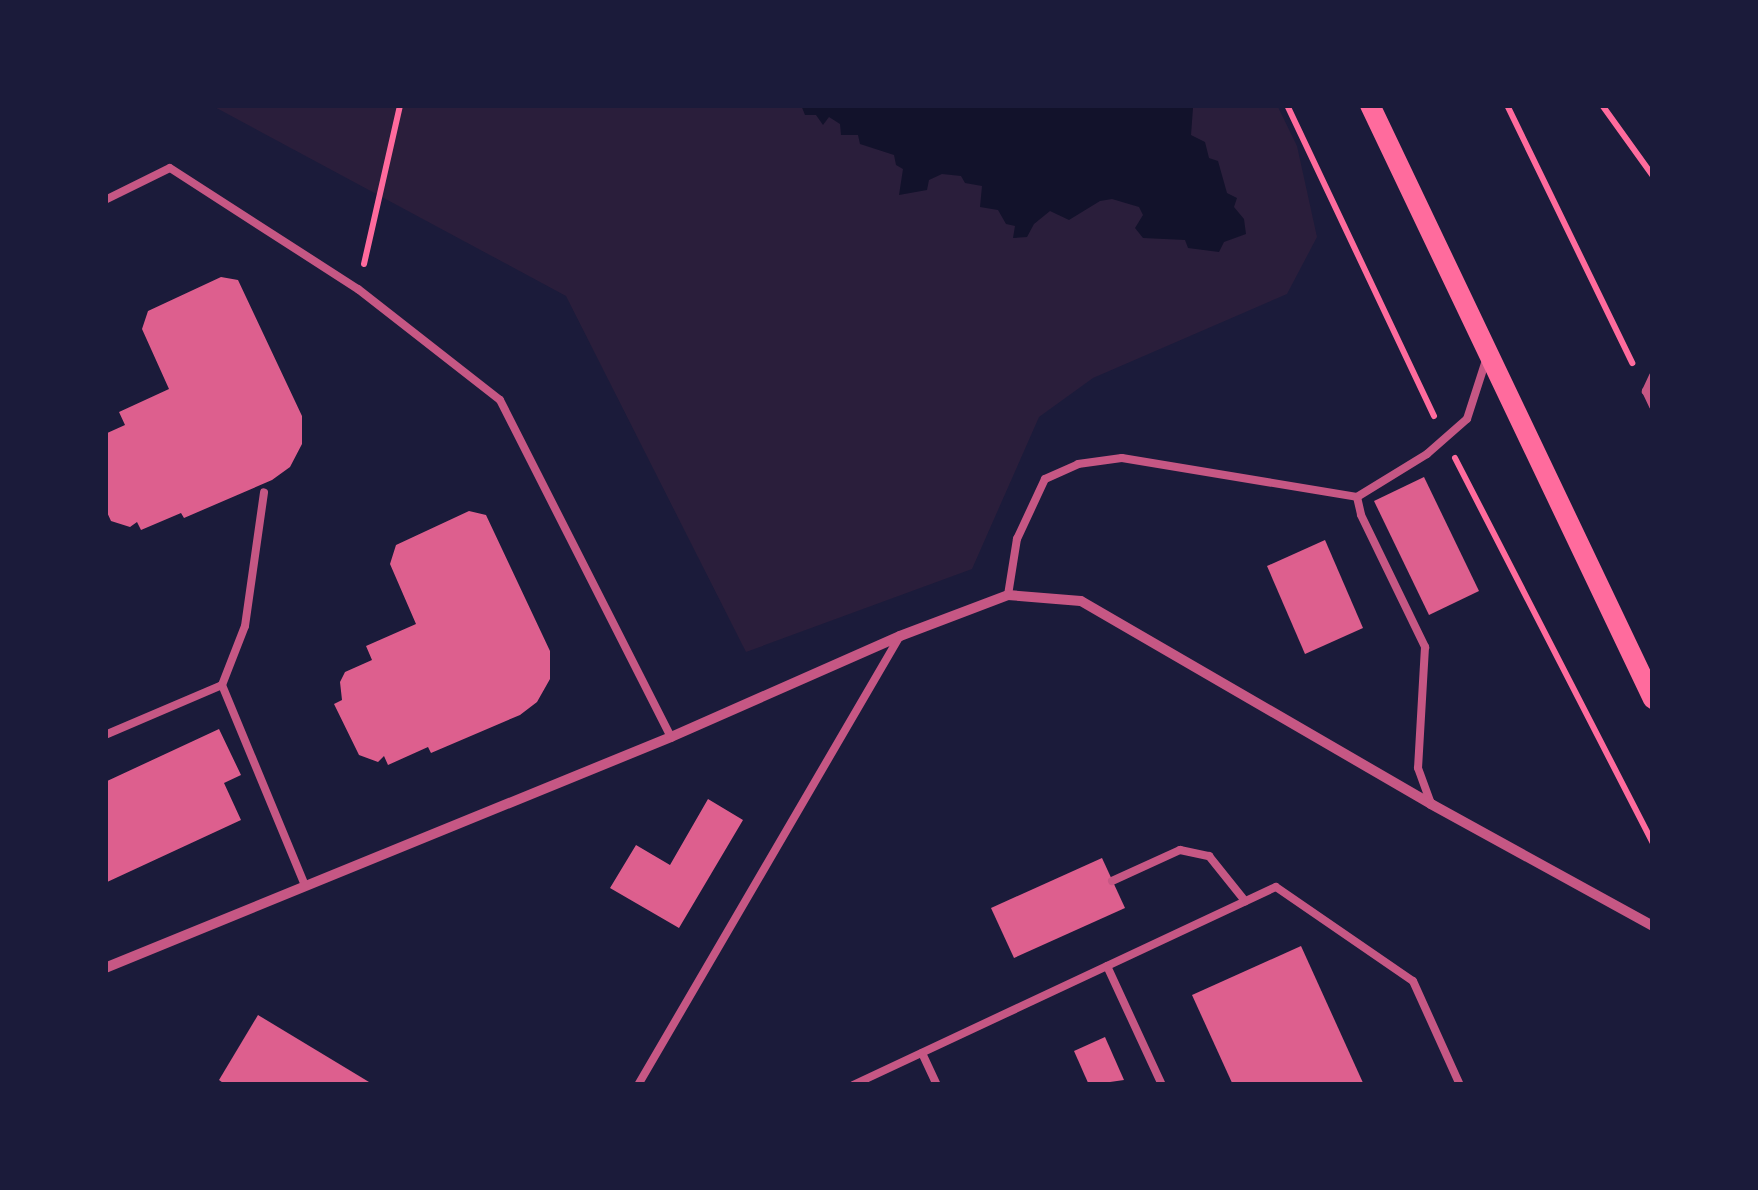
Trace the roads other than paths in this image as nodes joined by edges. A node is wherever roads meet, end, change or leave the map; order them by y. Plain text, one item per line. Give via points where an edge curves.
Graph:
1 (1370, 105) edge
2 (105, 200) edge
3 (1488, 356) junction
4 (1653, 376) edge
5 (1653, 406) edge
6 (264, 492) dead end
7 (1357, 497) junction
8 (1008, 596) junction
9 (900, 636) junction
10 (222, 685) junction
11 (1653, 698) edge
12 (105, 735) edge
13 (672, 737) junction
14 (1431, 804) junction
15 (1112, 881) dead end
16 (305, 886) junction
17 (1246, 902) junction
18 (1653, 926) edge
19 (1108, 966) junction
20 (105, 968) edge
21 (922, 1053) junction
22 (638, 1085) edge
23 (853, 1085) edge
24 (937, 1085) edge
25 (1162, 1085) edge
26 (1460, 1085) edge

1 - 3 main road
2 - 13 lane via 170,168 358,290 500,400
3 - 7 lane via 1467,419
3 - 11 main road
4 - 5 lane via 1646,391
6 - 10 lane via 245,626
7 - 8 lane via 1122,458 1078,464 1046,479 1028,510 1016,539
7 - 14 lane via 1425,648 1418,768
8 - 9 street
8 - 14 street via 1081,601
9 - 13 street
9 - 22 lane
10 - 12 lane
10 - 16 lane
13 - 16 street
14 - 18 street
15 - 17 lane via 1180,850 1209,856
16 - 20 street
17 - 19 lane
17 - 26 lane via 1276,887 1412,980
19 - 21 lane
19 - 25 lane
21 - 23 lane
21 - 24 lane

